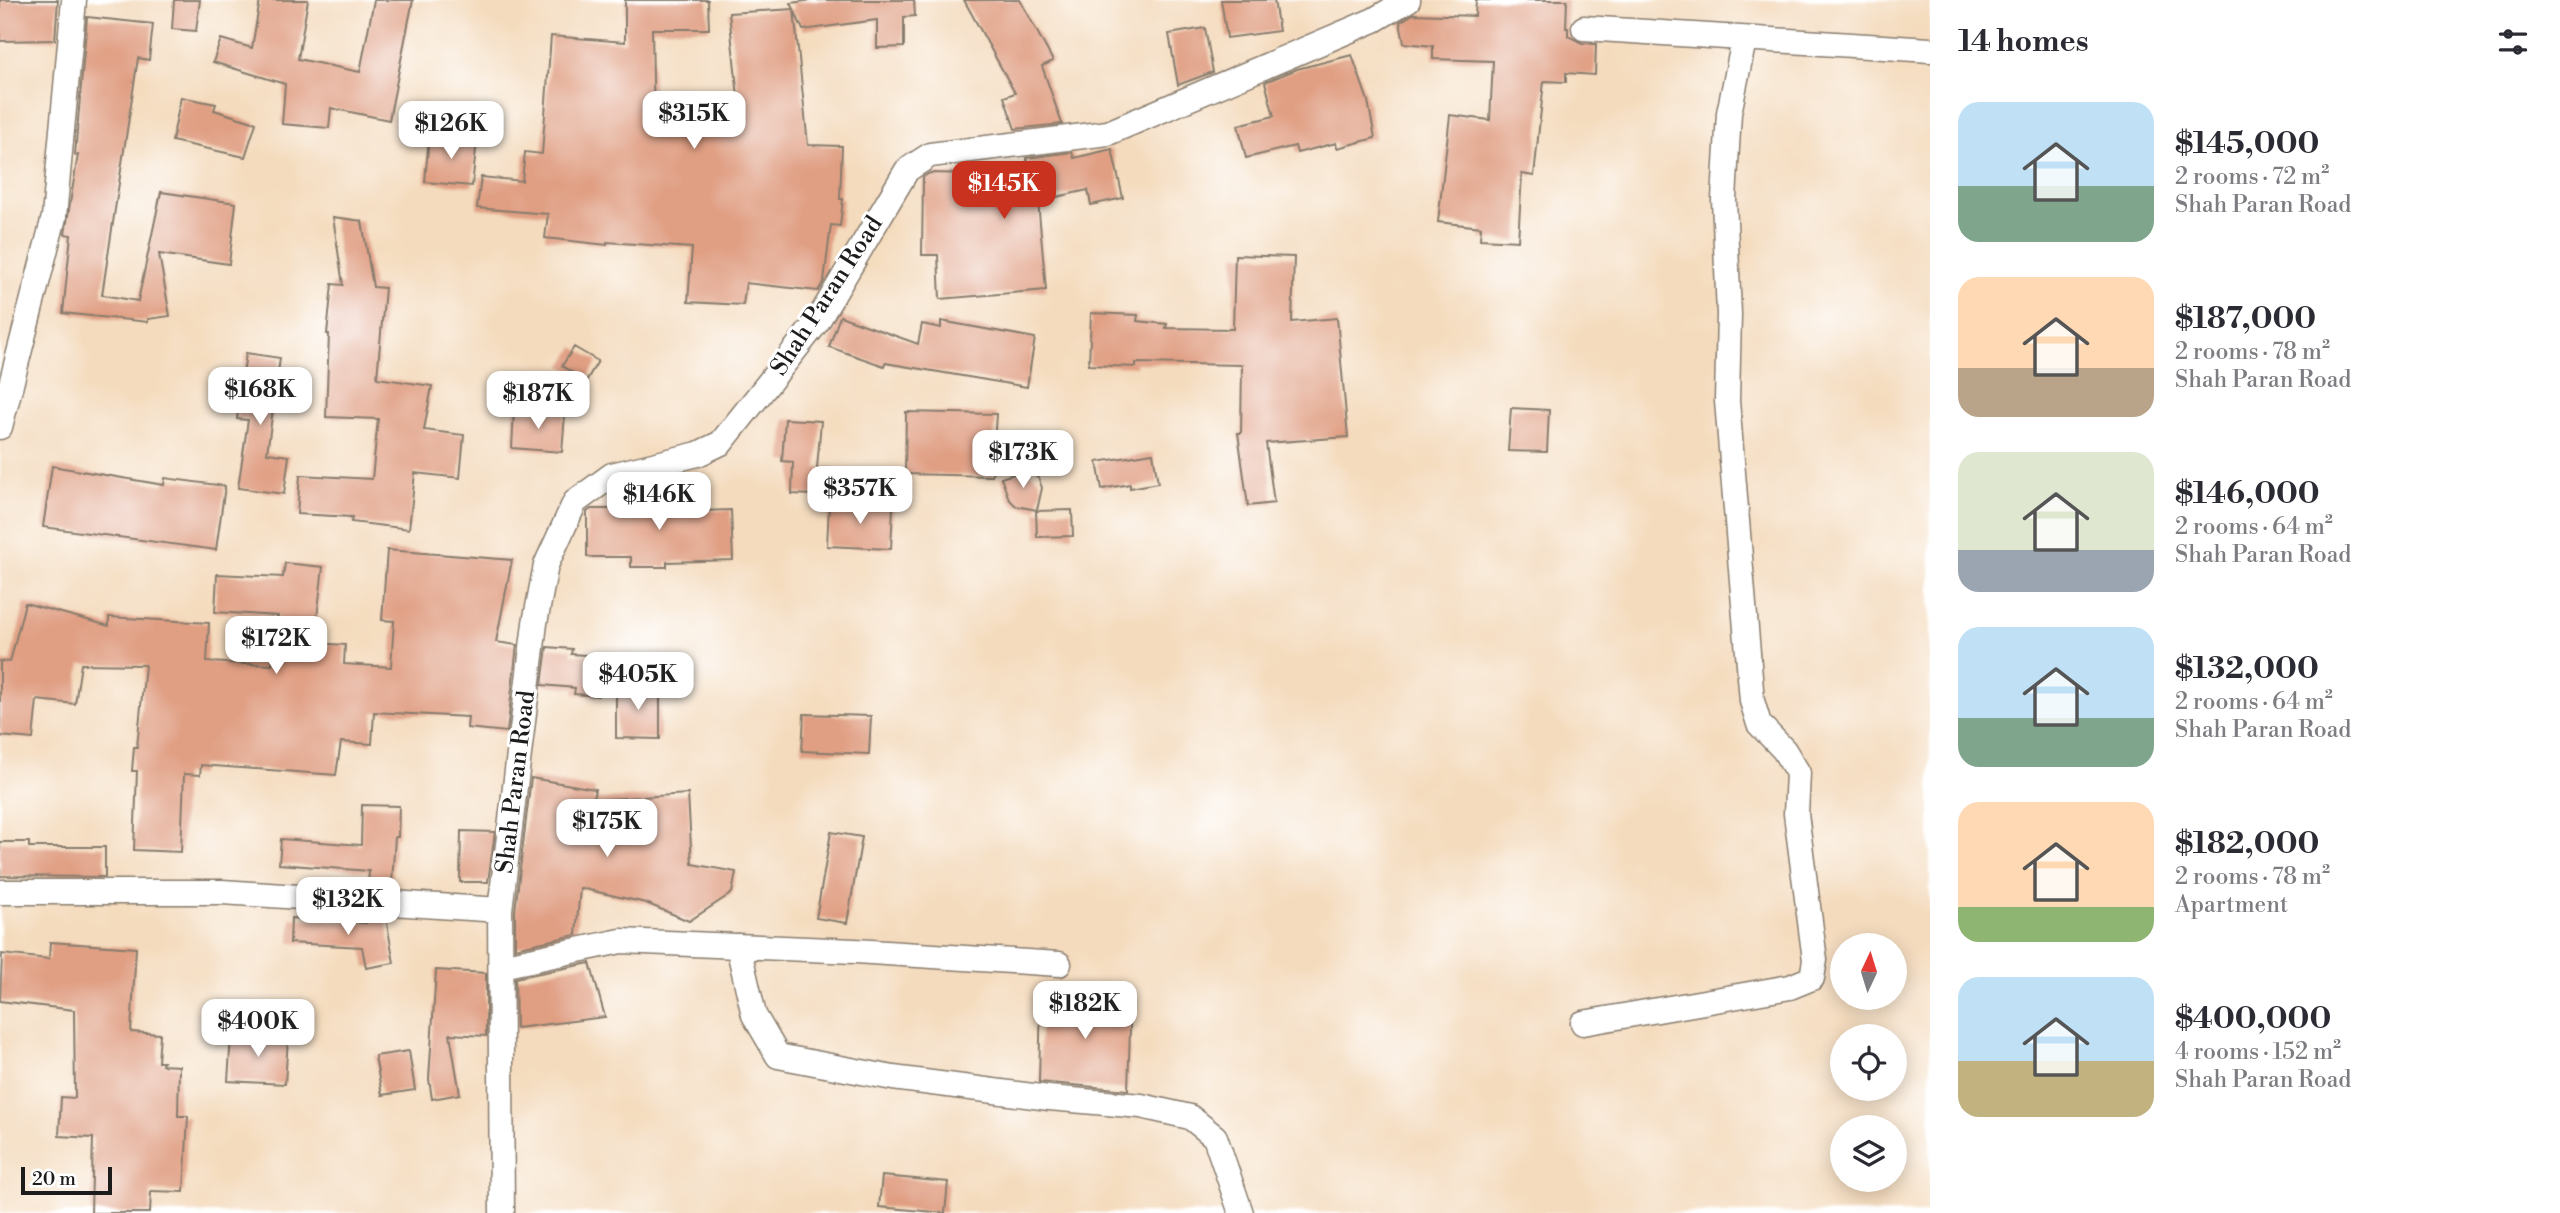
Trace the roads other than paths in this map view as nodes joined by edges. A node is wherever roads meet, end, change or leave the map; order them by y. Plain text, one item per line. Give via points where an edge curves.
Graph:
1 (74, 0) edge
2 (1408, 0) edge
3 (1584, 28) dead end
4 (1744, 40) junction
5 (1930, 50) edge
6 (0, 427) edge
7 (0, 892) edge
8 (500, 910) junction
9 (738, 946) junction
10 (1059, 964) dead end
11 (500, 966) junction
12 (1583, 1023) dead end
13 (502, 1213) edge
14 (1241, 1213) edge

1 - 6 street via 54,217
2 - 8 street, Shah Paran Road via 1374,20 1108,133 930,155 908,170 817,322 721,443 698,454 612,475 575,502 546,565 537,611
3 - 4 street
4 - 5 street
4 - 12 street via 1729,113 1724,199 1727,401 1752,701 1759,724 1798,773 1797,814 1815,960 1812,978 1790,987
7 - 8 street via 222,892
8 - 11 street, Shah Paran Road
9 - 10 street
9 - 11 street via 621,941
9 - 14 street via 754,1015 778,1056 893,1078 1141,1106 1190,1117 1215,1137
11 - 13 street, Shah Paran Road

